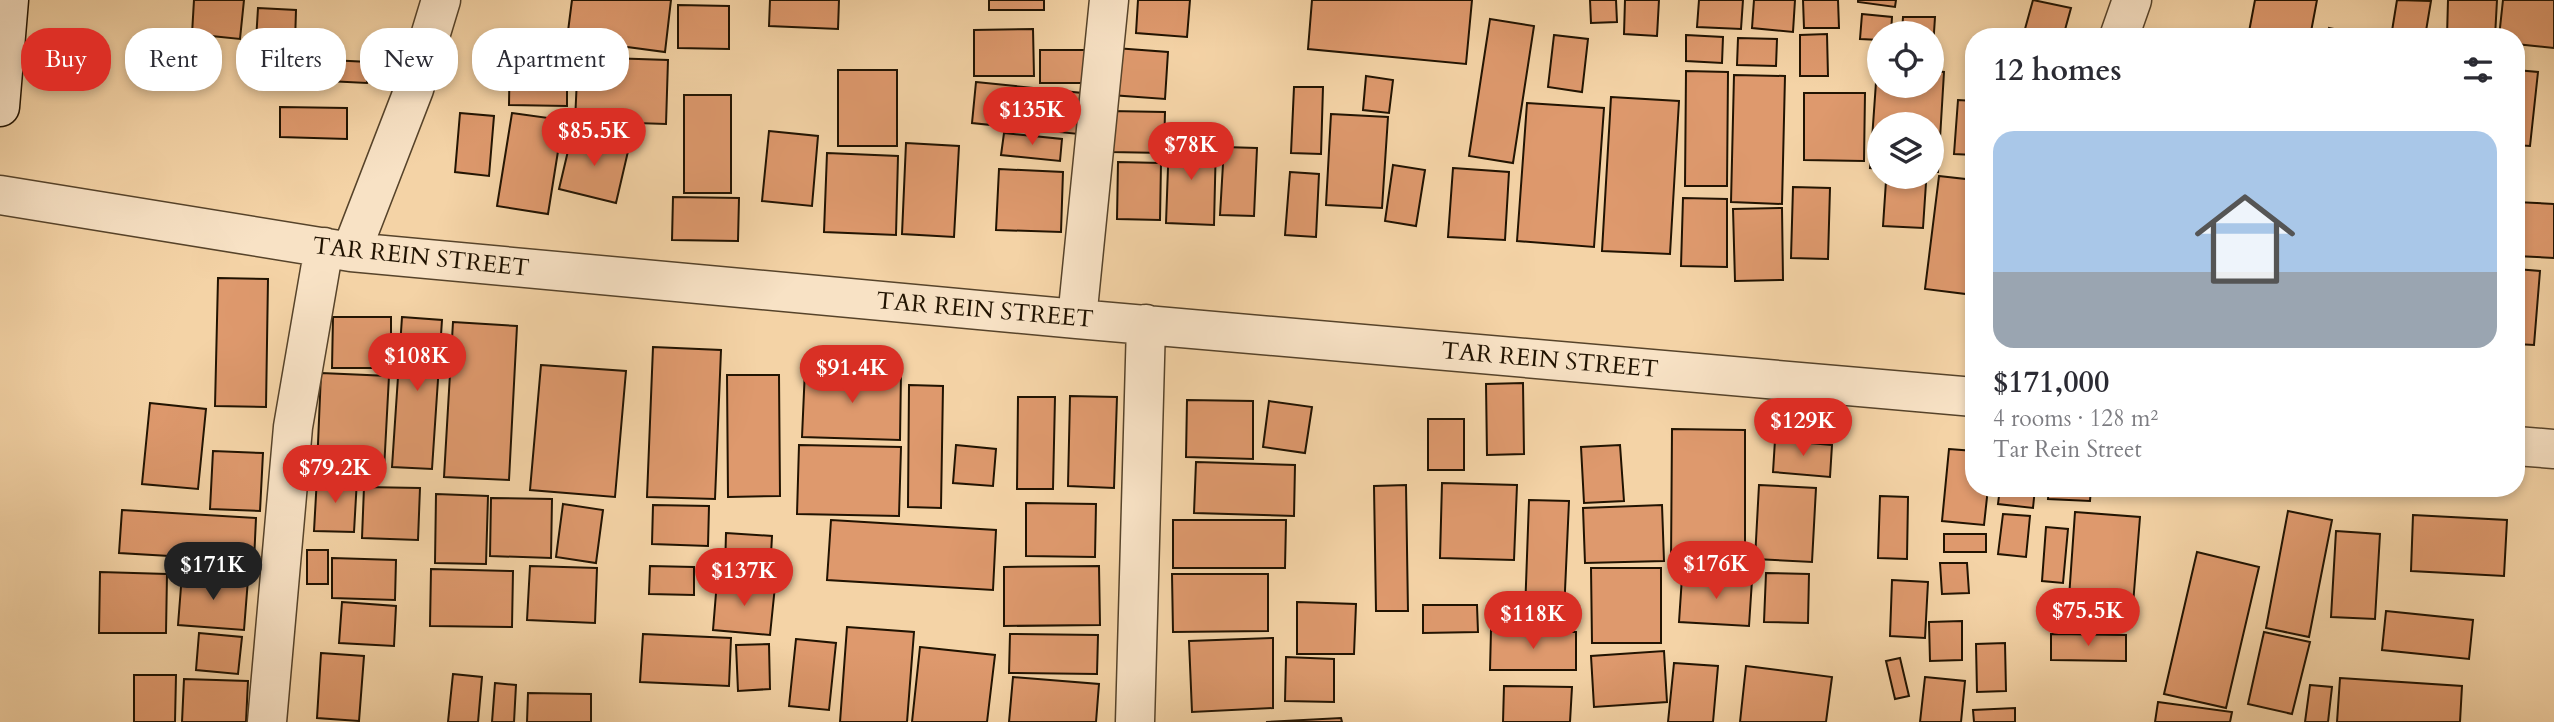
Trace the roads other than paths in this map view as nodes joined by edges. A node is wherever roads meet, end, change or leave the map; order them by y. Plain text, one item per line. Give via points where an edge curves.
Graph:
1 (9, 0) edge
2 (441, 0) edge
3 (1110, 0) edge
4 (2132, 0) edge
5 (2122, 28) edge
6 (0, 107) edge
7 (0, 195) edge
8 (337, 250) junction
9 (1077, 319) junction
10 (1146, 324) junction
11 (1965, 396) edge
12 (2525, 447) edge
13 (2554, 449) edge
14 (267, 722) edge
15 (1135, 722) edge

1 - 6 street
2 - 8 street via 414,89
3 - 9 street
4 - 5 street
7 - 8 street, TAR REIN STREET
8 - 9 street, TAR REIN STREET
8 - 14 street via 293,427
9 - 10 street, TAR REIN STREET
10 - 11 street, TAR REIN STREET
10 - 15 street
12 - 13 street

